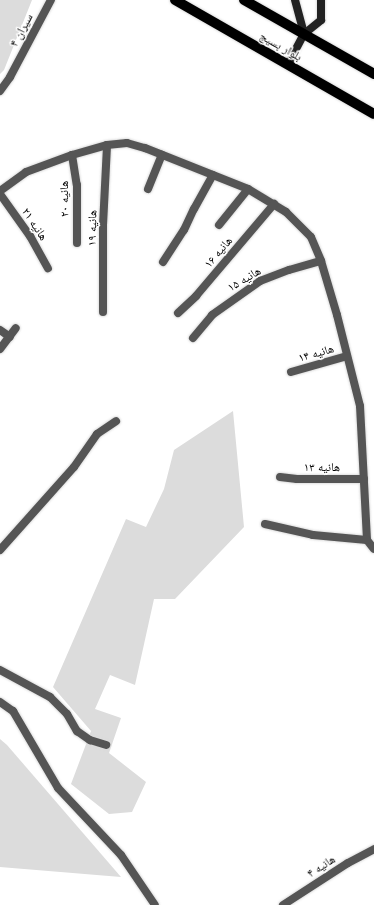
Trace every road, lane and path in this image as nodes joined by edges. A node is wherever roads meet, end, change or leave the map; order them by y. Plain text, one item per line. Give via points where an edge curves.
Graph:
1 (51, 0) edge
2 (175, 0) edge
3 (295, 0) edge
4 (321, 0) edge
5 (250, 1) edge
6 (304, 34) junction
7 (288, 64) junction
8 (374, 74) edge
9 (0, 90) edge
10 (374, 114) edge
11 (107, 145) junction
12 (72, 155) junction
13 (162, 155) junction
14 (213, 175) junction
15 (148, 189) dead end
16 (248, 189) junction
17 (0, 191) edge
18 (0, 194) edge
19 (274, 204) junction
20 (218, 225) dead end
21 (77, 243) dead end
22 (163, 262) dead end
23 (321, 262) junction
24 (48, 268) dead end
25 (103, 312) dead end
26 (178, 313) dead end
27 (16, 328) dead end
28 (0, 330) edge
29 (10, 337) junction
30 (193, 338) dead end
31 (0, 349) edge
32 (347, 356) junction
33 (291, 372) dead end
34 (116, 421) dead end
35 (280, 478) dead end
36 (364, 479) junction
37 (265, 524) dead end
38 (367, 540) junction
39 (374, 549) edge
40 (0, 550) edge
41 (0, 670) edge
42 (0, 702) edge
43 (106, 745) dead end
44 (374, 849) edge
45 (155, 905) edge
46 (283, 905) edge

1 - 9 street, سیران ۴ via 10,77
2 - 7 main road, بلوار بسیج
3 - 6 main road
4 - 6 main road via 321,20
5 - 6 main road, بلوار بسیج
6 - 7 main road
6 - 8 main road, بلوار بسیج
7 - 10 main road, بلوار بسیج
11 - 12 street
11 - 13 street via 127,143
11 - 25 street, هانیه ۱۹ via 103,225
12 - 17 street via 26,172
12 - 21 street, هانیه ۲۰ via 77,185
13 - 14 street
13 - 15 street
14 - 16 street
14 - 22 street via 184,230
16 - 19 street
16 - 20 street
18 - 24 street, هانیه ۲۱ via 30,236
19 - 23 street via 286,212 311,237
19 - 26 street, هانیه ۱۶ via 196,296
23 - 30 street, هانیه ۱۵ via 260,281 212,315
23 - 32 street via 338,315
27 - 29 street
28 - 29 street
29 - 31 street
32 - 33 street, هانیه ۱۴
32 - 36 street via 360,406
34 - 40 street via 97,434 74,467
35 - 36 street, هانیه ۱۳
36 - 38 street
37 - 38 street via 313,536
38 - 39 street
41 - 43 street via 50,697 67,714 77,731 90,740
42 - 45 street via 13,711 58,788 121,854
44 - 46 street, هانیه ۴

